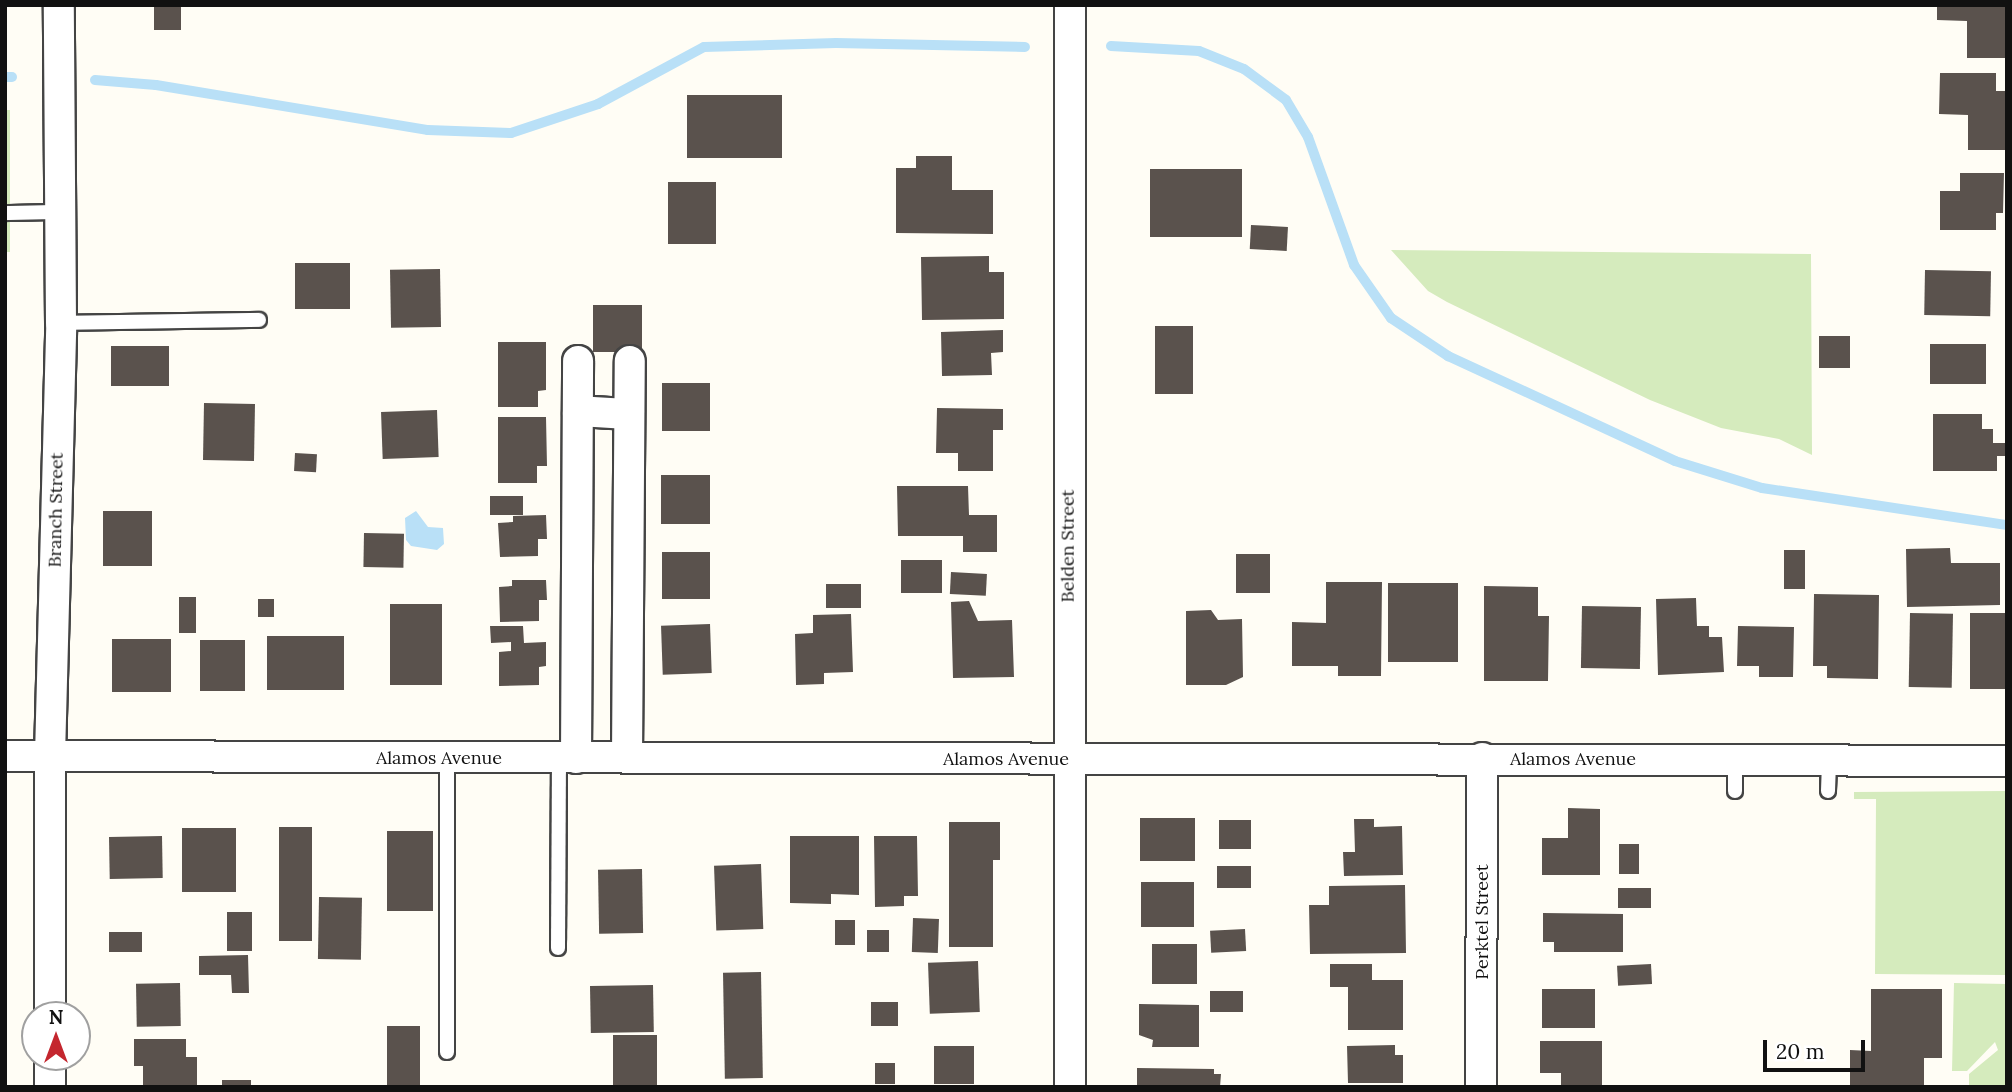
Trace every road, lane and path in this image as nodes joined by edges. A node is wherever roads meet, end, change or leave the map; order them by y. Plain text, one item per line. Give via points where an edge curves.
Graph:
1 (59, 5) edge
2 (1070, 5) edge
3 (58, 212) junction
4 (5, 213) edge
5 (259, 320) dead end
6 (61, 323) junction
7 (578, 361) dead end
8 (630, 361) dead end
9 (578, 411) junction
10 (629, 414) junction
11 (5, 756) edge
12 (50, 756) junction
13 (446, 758) junction
14 (568, 758) junction
15 (627, 758) junction
16 (1482, 758) junction
17 (1067, 759) junction
18 (1735, 760) junction
19 (1829, 760) junction
20 (2007, 761) edge
21 (1735, 791) dead end
22 (1828, 791) dead end
23 (558, 948) dead end
24 (50, 1001) edge
25 (446, 1052) dead end
26 (1070, 1087) edge
27 (1481, 1087) edge

1 - 3 street, Branch Street
2 - 17 street, Belden Street
3 - 4 lane
3 - 6 street, Branch Street
5 - 6 lane
6 - 12 street, Branch Street
7 - 9 street
8 - 10 street
9 - 10 street
9 - 14 street
10 - 15 street
11 - 12 street, Alamos Avenue
12 - 13 street, Alamos Avenue
12 - 24 street, Branch Street
13 - 14 street, Alamos Avenue
13 - 25 lane
14 - 15 street, Alamos Avenue
14 - 23 lane
15 - 17 street, Alamos Avenue
16 - 17 street, Alamos Avenue
16 - 18 street, Alamos Avenue
16 - 27 street, Perktel Street
17 - 26 street, Belden Street
18 - 19 street, Alamos Avenue
18 - 21 lane
19 - 20 street, Alamos Avenue
19 - 22 lane

